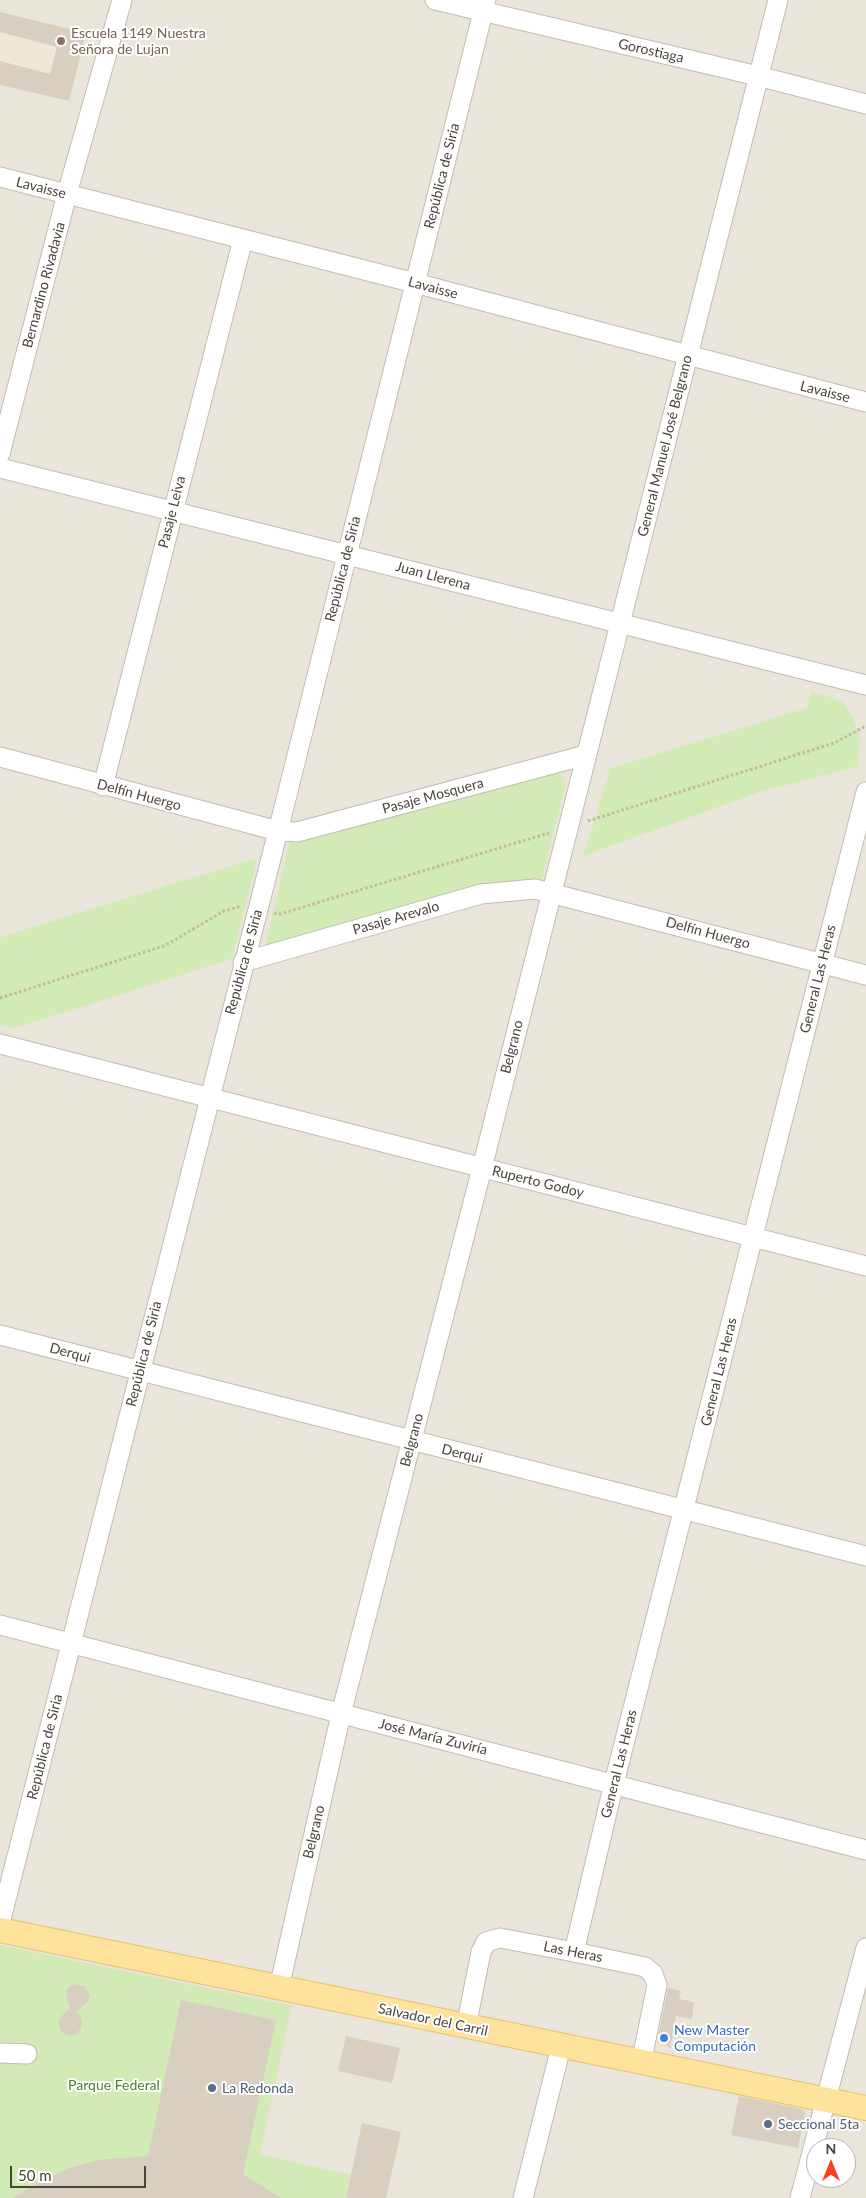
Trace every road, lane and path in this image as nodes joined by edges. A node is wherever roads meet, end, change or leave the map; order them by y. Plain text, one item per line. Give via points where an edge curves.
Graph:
1 (122, 0) edge
2 (435, 0) edge
3 (778, 0) edge
4 (484, 6) edge
5 (758, 76) junction
6 (866, 104) edge
7 (0, 177) edge
8 (67, 194) junction
9 (243, 239) junction
10 (415, 283) junction
11 (688, 356) junction
12 (866, 402) edge
13 (0, 454) edge
14 (0, 468) edge
15 (172, 511) junction
16 (346, 554) junction
17 (620, 625) junction
18 (866, 685) edge
19 (866, 726) edge
20 (586, 755) junction
21 (0, 757) edge
22 (104, 786) junction
23 (866, 792) edge
24 (568, 826) junction
25 (278, 831) junction
26 (551, 892) junction
27 (258, 909) junction
28 (244, 962) junction
29 (822, 963) junction
30 (866, 975) edge
31 (0, 998) edge
32 (0, 1044) edge
33 (209, 1098) junction
34 (482, 1168) junction
35 (753, 1237) junction
36 (866, 1266) edge
37 (0, 1335) edge
38 (140, 1371) junction
39 (412, 1442) junction
40 (684, 1511) junction
41 (866, 1556) edge
42 (0, 1626) edge
43 (71, 1644) junction
44 (341, 1714) junction
45 (614, 1783) junction
46 (866, 1850) edge
47 (0, 1923) edge
48 (0, 1930) edge
49 (866, 1948) edge
50 (574, 1952) junction
51 (279, 1988) junction
52 (466, 2027) junction
53 (561, 2047) junction
54 (0, 2052) edge
55 (27, 2054) dead end
56 (641, 2064) junction
57 (827, 2100) junction
58 (866, 2108) edge
59 (523, 2198) edge
60 (800, 2198) edge

1 - 8 street, Bernardino Rivadavia
2 - 4 street, Gorostiaga
3 - 5 street, General Manuel José Belgrano
4 - 5 street, Gorostiaga
4 - 10 street, República de Siria
5 - 6 street, Gorostiaga
5 - 11 street, General Manuel José Belgrano
7 - 8 street, Lavaisse
8 - 9 street, Lavaisse
8 - 13 street, Bernardino Rivadavia
9 - 10 street, Lavaisse
9 - 15 street, Pasaje Leiva
10 - 11 street, Lavaisse
10 - 16 street, República de Siria
11 - 12 street, Lavaisse
11 - 17 street, General Manuel José Belgrano
14 - 15 street, Juan Llerena
15 - 16 street, Juan Llerena
15 - 22 street, Pasaje Leiva
16 - 17 street, Juan Llerena
16 - 25 street, República de Siria
17 - 18 street, Juan Llerena
17 - 20 street, General Manuel José Belgrano
19 - 24 path via 834,744
20 - 24 street, General Manuel José Belgrano
20 - 25 street, Pasaje Mosquera via 297,832
21 - 22 street, Delfín Huergo
22 - 25 street, Delfín Huergo
23 - 29 street, General Las Heras
24 - 26 street, General Manuel José Belgrano
24 - 27 path via 280,914
25 - 27 street, República de Siria
26 - 28 street, Pasaje Arevalo via 527,890 481,894
26 - 29 street, Delfín Huergo
26 - 34 street, Belgrano
27 - 28 street, República de Siria
27 - 31 path via 240,905 164,946
28 - 33 street, República de Siria
29 - 30 street, Delfín Huergo
29 - 35 street, General Las Heras
32 - 33 street
33 - 34 street, Ruperto Godoy
33 - 38 street, República de Siria
34 - 35 street, Ruperto Godoy
34 - 39 street, Belgrano
35 - 36 street, Ruperto Godoy
35 - 40 street, General Las Heras
37 - 38 street, Derqui
38 - 39 street, Derqui
38 - 43 street, República de Siria
39 - 40 street, Derqui
39 - 44 street, Belgrano
40 - 41 street, Derqui
40 - 45 street, General Las Heras
42 - 43 street, José María Zuviría
43 - 44 street, José María Zuviría
43 - 47 street, República de Siria
44 - 45 street, José María Zuviría
44 - 51 street, Belgrano
45 - 46 street, José María Zuviría
45 - 50 street, General Las Heras
48 - 51 main road, Salvador del Carril
49 - 57 street
50 - 52 street, Las Heras via 500,1938 486,1942 481,1952
50 - 56 street, Las Heras via 645,1967 653,1974 657,1985
51 - 52 main road, Salvador del Carril
52 - 53 main road, Salvador del Carril
53 - 56 main road, Salvador del Carril
53 - 59 street
54 - 55 street
56 - 57 main road, Salvador del Carril
57 - 58 main road, Salvador del Carril
57 - 60 street

